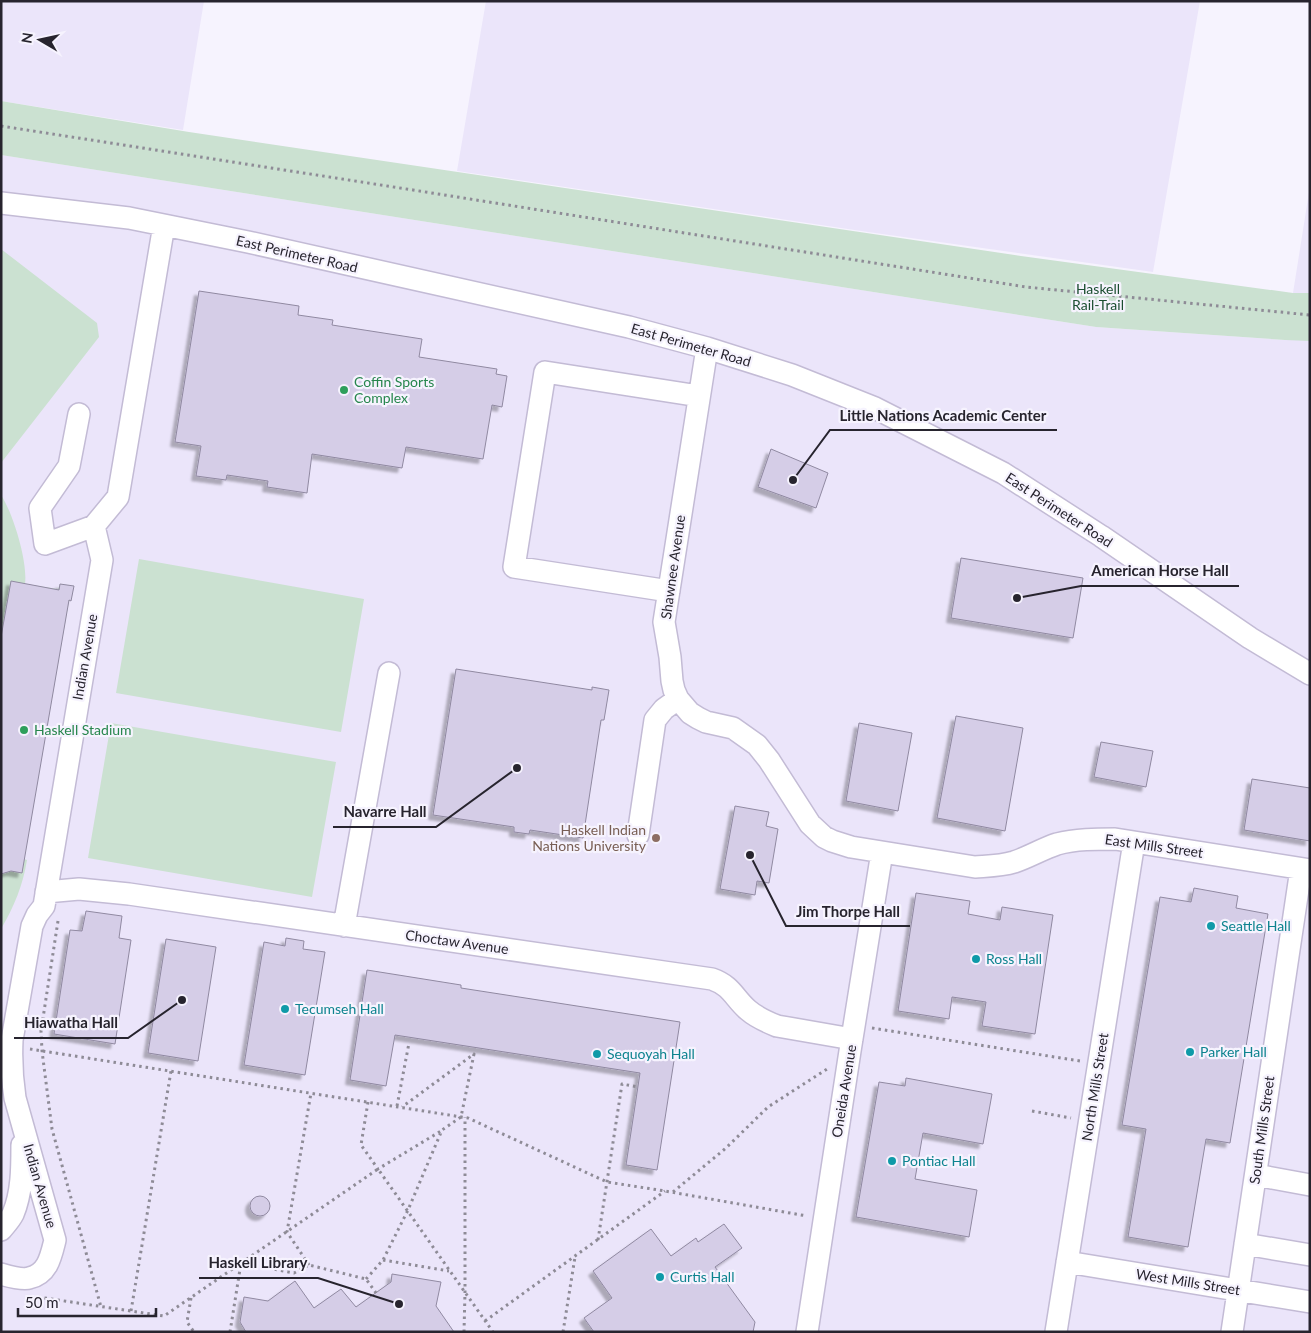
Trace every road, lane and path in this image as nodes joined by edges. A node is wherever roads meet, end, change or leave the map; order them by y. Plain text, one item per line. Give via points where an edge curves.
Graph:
1 (1, 126) edge
2 (1, 203) edge
3 (164, 225) junction
4 (1310, 315) edge
5 (707, 348) junction
6 (699, 396) junction
7 (79, 414) dead end
8 (94, 526) junction
9 (669, 591) junction
10 (389, 673) dead end
11 (1310, 674) edge
12 (678, 699) junction
13 (638, 835) dead end
14 (1134, 842) junction
15 (882, 852) junction
16 (1306, 869) edge
17 (54, 891) junction
18 (344, 926) junction
19 (10, 997) edge
20 (852, 1038) junction
21 (409, 1043) dead end
22 (12, 1046) junction
23 (42, 1051) junction
24 (1098, 1063) junction
25 (171, 1070) junction
26 (638, 1087) dead end
27 (311, 1093) junction
28 (368, 1102) junction
29 (399, 1106) junction
30 (1032, 1111) dead end
31 (463, 1117) junction
32 (1089, 1121) junction
33 (23, 1125) junction
34 (442, 1130) junction
35 (378, 1169) junction
36 (1256, 1175) junction
37 (608, 1182) junction
38 (1310, 1185) edge
39 (665, 1191) junction
40 (672, 1193) junction
41 (408, 1210) junction
42 (824, 1219) junction
43 (1, 1230) edge
44 (287, 1232) junction
45 (598, 1240) junction
46 (1245, 1244) junction
47 (1310, 1254) edge
48 (575, 1256) junction
49 (383, 1260) junction
50 (1067, 1262) junction
51 (241, 1263) junction
52 (308, 1265) junction
53 (450, 1271) junction
54 (1, 1274) edge
55 (366, 1279) junction
56 (1238, 1290) junction
57 (465, 1292) junction
58 (376, 1293) dead end
59 (38, 1297) dead end
60 (191, 1298) junction
61 (1310, 1302) edge
62 (102, 1307) junction
63 (131, 1311) junction
64 (485, 1321) junction
65 (194, 1332) edge
66 (230, 1332) edge
67 (464, 1332) edge
68 (493, 1332) edge
69 (563, 1332) edge
70 (807, 1332) edge
71 (1056, 1332) edge
72 (1232, 1332) edge

1 - 4 path via 1026,287
2 - 3 street, East Perimeter Road via 102,214
3 - 5 street, East Perimeter Road via 629,327
3 - 8 street via 118,497
5 - 6 street, Shawnee Avenue
5 - 11 street, East Perimeter Road via 875,408 1002,473 1250,638
6 - 9 street, Shawnee Avenue
6 - 9 street via 545,372 514,567
7 - 8 street via 69,466 40,508 45,544
8 - 17 street, Indian Avenue via 102,560
9 - 12 street, Shawnee Avenue via 664,622 672,681
10 - 18 street
12 - 13 street via 655,720
12 - 15 street via 698,718 733,728 757,745 810,824 824,837 851,847
14 - 15 street, East Mills Street via 1087,839 1059,844 1014,862 975,867
14 - 16 street, East Mills Street
14 - 24 street, North Mills Street
15 - 20 street, Oneida Avenue
16 - 36 street, South Mills Street
17 - 18 street, Choctaw Avenue via 79,889 129,894
17 - 19 street, Indian Avenue via 32,926
17 - 23 path
18 - 20 street, Choctaw Avenue via 712,979 729,988 750,1012 776,1026
19 - 22 street, Indian Avenue
20 - 24 path
20 - 40 path via 841,1060 768,1107 726,1148
20 - 42 street, Oneida Avenue
21 - 29 path
22 - 23 path
22 - 33 street, Indian Avenue via 12,1080
23 - 25 path
23 - 62 path via 52,1129
24 - 32 street, North Mills Street
25 - 27 path
25 - 63 path
26 - 37 path via 622,1084
27 - 28 path
27 - 44 path
28 - 29 path
28 - 35 path via 361,1146
29 - 31 path
29 - 31 path via 474,1054
30 - 32 path
31 - 34 path
31 - 37 path
31 - 57 path
32 - 50 street, North Mills Street
33 - 43 street, Indian Avenue via 17,1202 12,1216
33 - 54 street, Indian Avenue via 55,1240 50,1261 41,1273 28,1279
34 - 35 path
34 - 41 path
35 - 41 path
35 - 44 path
36 - 38 street
36 - 46 street, South Mills Street
37 - 39 path
37 - 45 path
39 - 40 path
39 - 45 path
40 - 42 path
41 - 49 path
41 - 53 path
42 - 70 street, Oneida Avenue
44 - 51 path
44 - 52 path
45 - 48 path
46 - 47 street
46 - 56 street, South Mills Street
48 - 64 path
48 - 69 path
49 - 53 path
49 - 55 path
50 - 56 street, West Mills Street
50 - 71 street, North Mills Street
51 - 52 path via 294,1273
51 - 60 path
51 - 66 path
52 - 55 path
53 - 57 path
55 - 58 path
56 - 61 street, West Mills Street
56 - 72 street, South Mills Street
57 - 64 path
57 - 67 path
59 - 62 path
60 - 63 path via 164,1316
60 - 65 path via 187,1322
62 - 63 path
64 - 68 path

